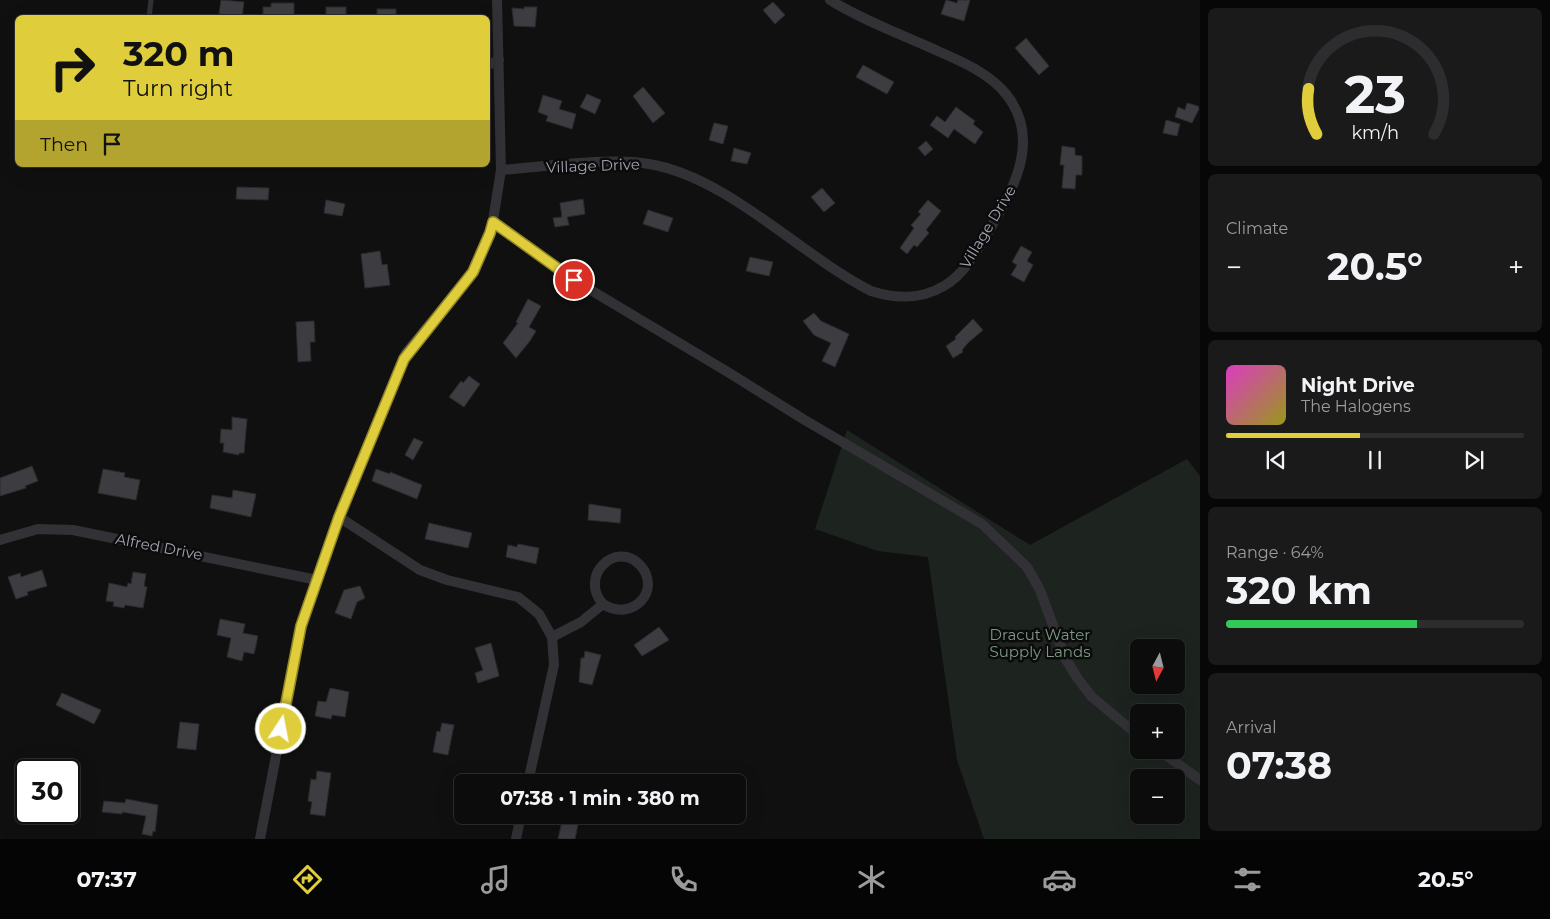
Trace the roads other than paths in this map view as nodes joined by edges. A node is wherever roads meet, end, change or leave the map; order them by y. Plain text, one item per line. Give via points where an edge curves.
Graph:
1 (151, 0) edge
2 (497, 0) edge
3 (830, 0) edge
4 (149, 15) edge
5 (499, 60) junction
6 (490, 64) edge
7 (501, 170) junction
8 (493, 222) junction
9 (339, 517) junction
10 (0, 540) edge
11 (317, 580) junction
12 (603, 604) junction
13 (552, 637) junction
14 (1130, 729) edge
15 (1171, 759) edge
16 (530, 774) edge
17 (1200, 780) edge
18 (519, 824) edge
19 (260, 839) edge
20 (516, 839) edge

1 - 4 lane
2 - 5 street
3 - 7 street, Village Drive via 972,68 1000,87 1016,110 1022,128 1023,147 1014,186 972,259 945,286 908,297 871,291 727,197 686,176 656,166 616,163
5 - 6 street
5 - 7 street
7 - 8 street
8 - 9 street via 473,272 406,353
8 - 14 street via 574,280 982,524 1028,567 1065,658 1078,679 1092,697
9 - 11 street
9 - 13 street via 420,570 518,597 539,614
10 - 11 street, Alfred Drive via 38,529 74,530
11 - 19 street via 301,626
12 - 12 street via 619,610 630,609 640,602 648,582 641,566 620,557 604,563 594,584
12 - 13 street via 581,622
13 - 16 street via 554,665
15 - 17 street
18 - 20 street

